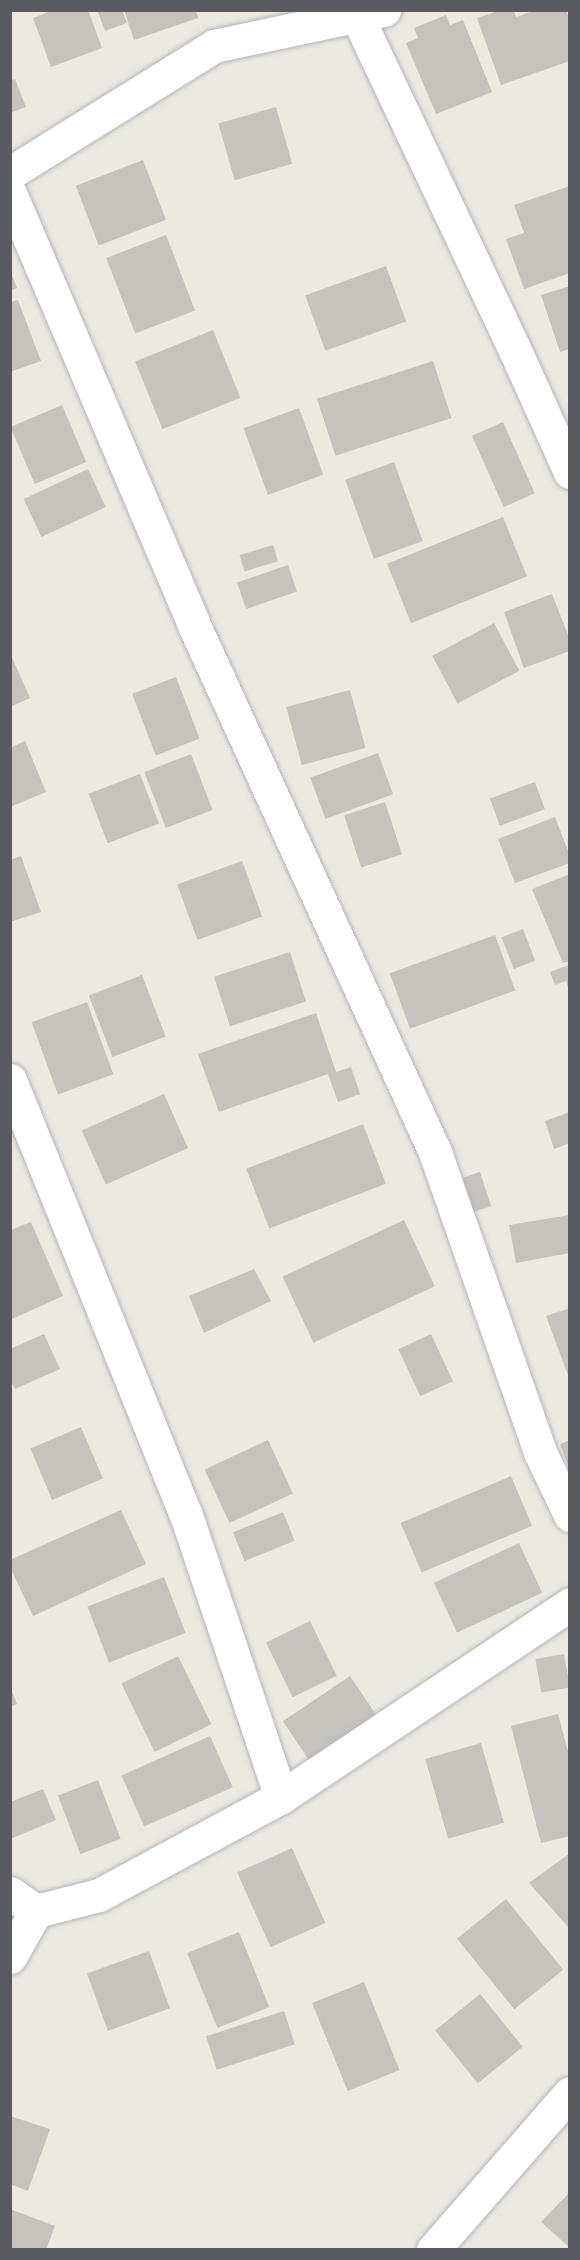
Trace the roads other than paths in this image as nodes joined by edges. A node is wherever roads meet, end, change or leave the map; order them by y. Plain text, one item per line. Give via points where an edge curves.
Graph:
1 (370, 13) edge
2 (10, 173) edge
3 (10, 193) edge
4 (570, 472) edge
5 (10, 1080) edge
6 (570, 1515) edge
7 (570, 1604) edge
8 (281, 1797) junction
9 (23, 1902) edge
10 (10, 1957) edge
11 (570, 2093) edge
12 (433, 2250) edge

1 - 2 street via 214,46
1 - 4 street
3 - 6 street via 193,623 435,1152 540,1452
5 - 8 street via 186,1515
7 - 8 street
8 - 9 street via 99,1895
9 - 10 street
11 - 12 street

